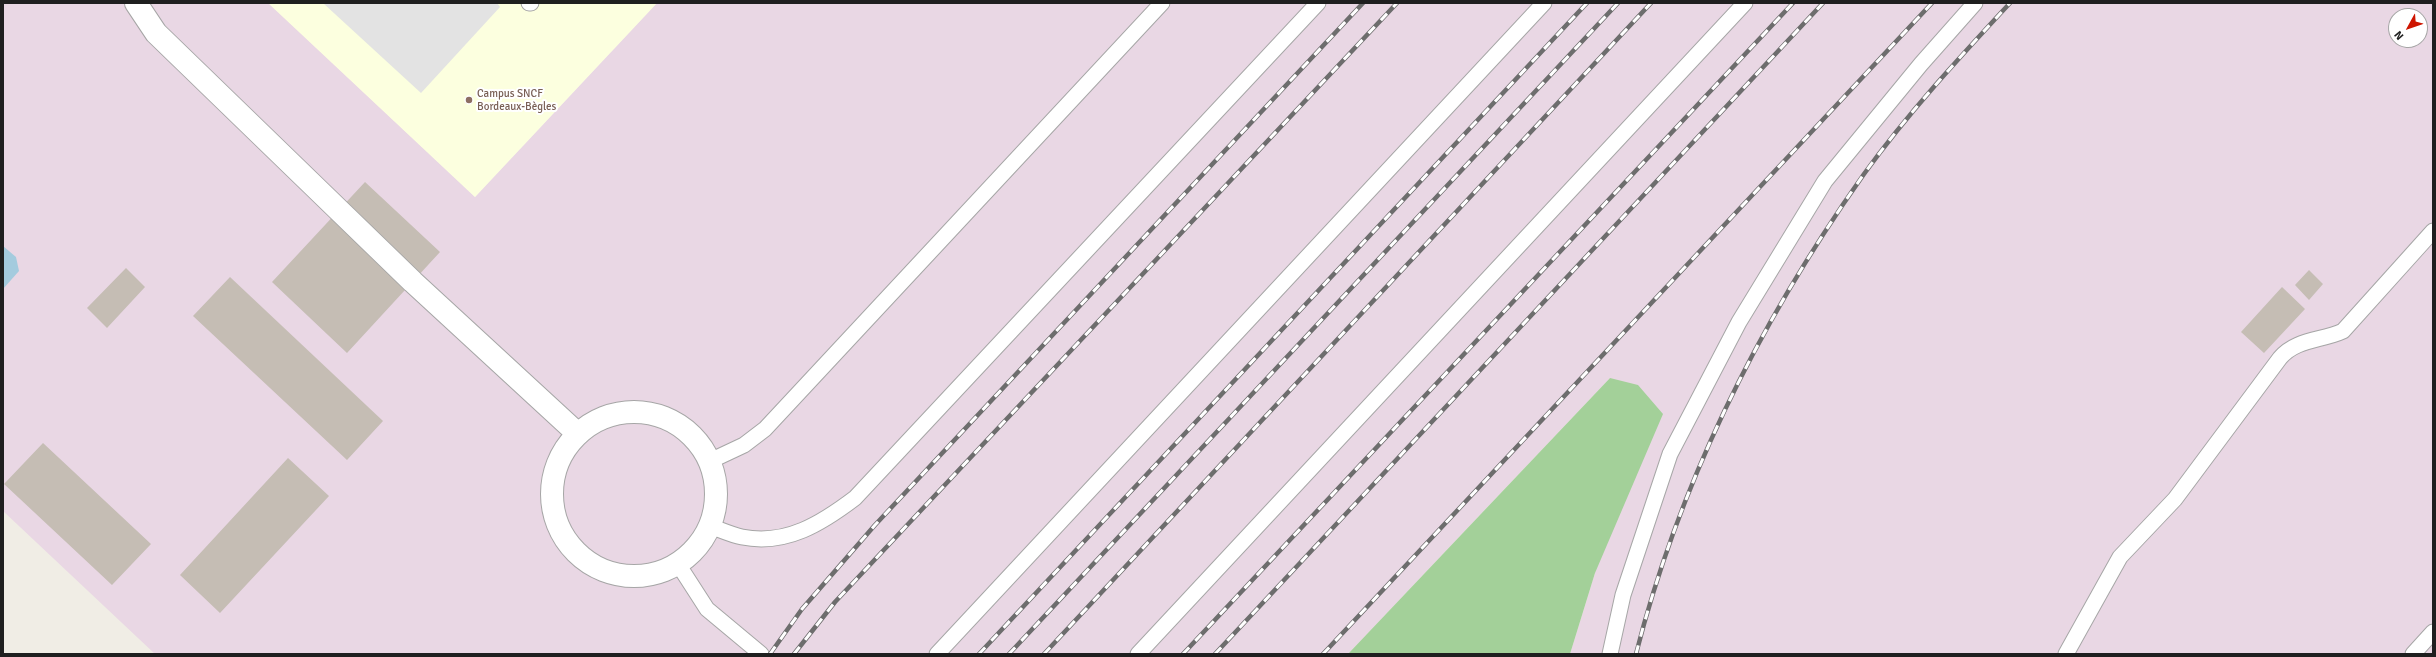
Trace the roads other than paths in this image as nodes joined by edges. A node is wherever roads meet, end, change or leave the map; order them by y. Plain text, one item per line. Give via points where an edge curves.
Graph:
1 (136, 3) edge
2 (1162, 3) edge
3 (1318, 3) edge
4 (1544, 3) edge
5 (1746, 3) edge
6 (1975, 3) edge
7 (2433, 231) edge
8 (578, 434) junction
9 (710, 461) junction
10 (710, 526) junction
11 (678, 564) junction
12 (2433, 632) edge
13 (761, 654) edge
14 (937, 654) edge
15 (1138, 654) edge
16 (1610, 654) edge
17 (2066, 654) edge
18 (2413, 654) edge

1 - 8 street via 156,33 413,282
2 - 9 lane via 765,429 744,445
3 - 10 lane via 855,498 824,522 779,538 743,537
4 - 14 lane
5 - 15 lane
6 - 16 lane via 1825,181 1740,322 1670,454 1623,595
7 - 17 lane via 2343,331 2299,344 2287,350 2280,358 2175,499 2120,557
8 - 9 street via 600,419 625,412 651,413 676,423 696,439
8 - 11 street via 561,455 553,480 553,507 562,532 579,554 601,569 627,576 654,574
9 - 10 street via 716,483 716,505
10 - 11 street via 697,547
11 - 13 lane via 707,609
12 - 18 lane

